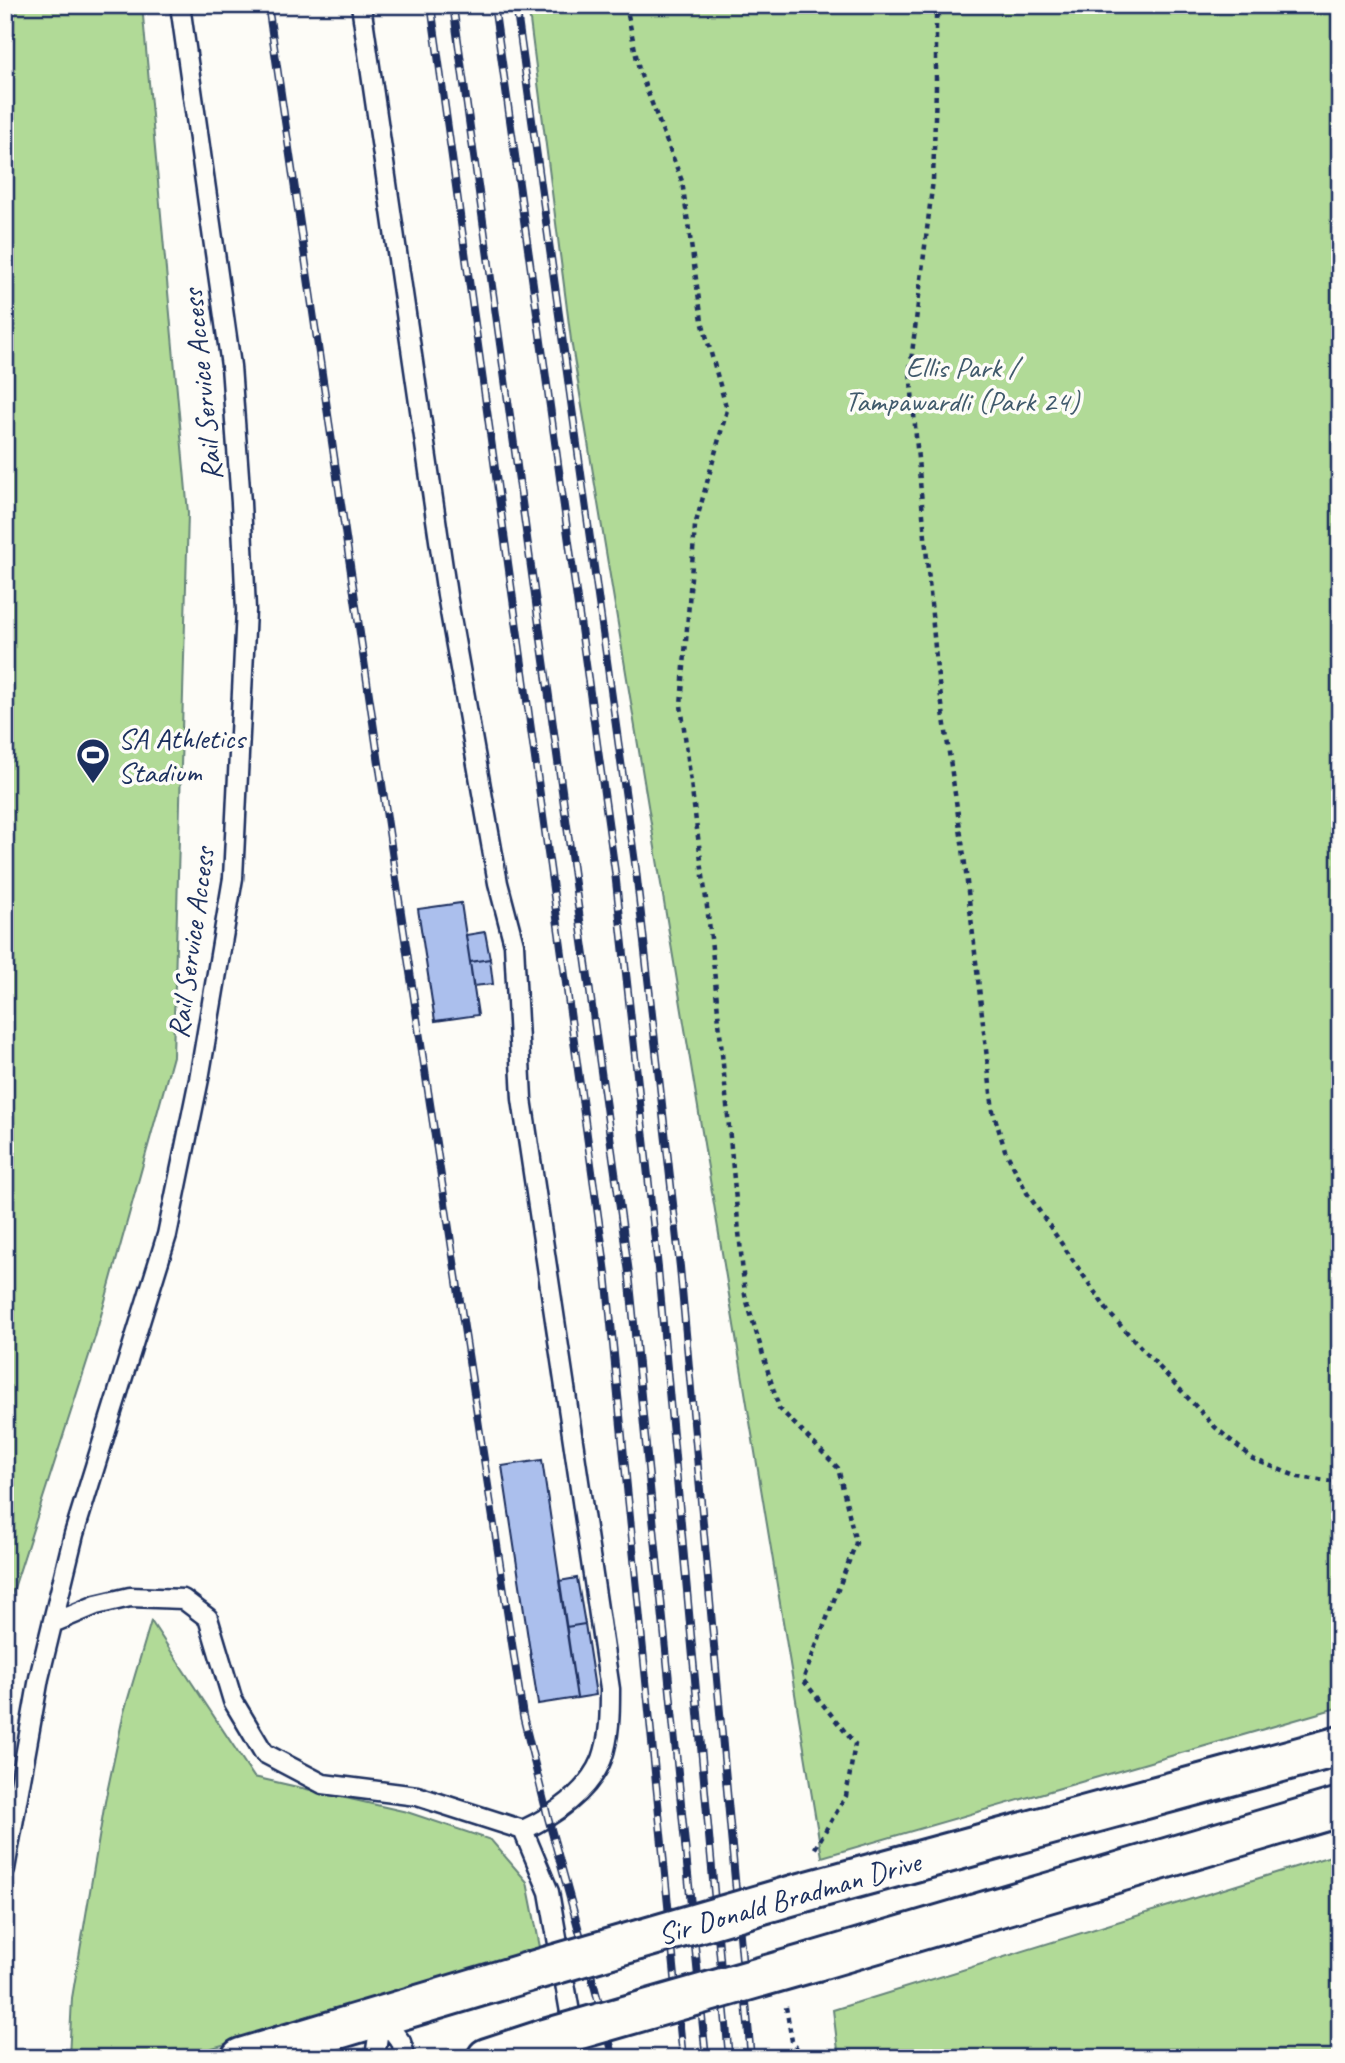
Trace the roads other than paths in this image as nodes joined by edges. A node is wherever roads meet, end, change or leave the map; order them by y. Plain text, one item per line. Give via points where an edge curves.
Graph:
1 (180, 5) edge
2 (361, 5) edge
3 (53, 1623) junction
4 (1340, 1746) edge
5 (1340, 1807) edge
6 (523, 1830) junction
7 (5, 1869) edge
8 (381, 2016) junction
9 (241, 2058) edge
10 (378, 2058) edge
11 (406, 2058) edge
12 (487, 2058) edge
13 (578, 2058) edge

1 - 3 lane, Rail Service Access via 231,366 241,503 246,610 233,878 167,1235 74,1534
2 - 6 lane via 447,595 498,883 514,944 522,1099 610,1689 606,1742 593,1776 548,1818
3 - 6 lane via 96,1605 130,1598 183,1599 208,1618 233,1701 264,1753 323,1784 417,1796
3 - 7 lane, Rail Service Access
4 - 8 main road, Sir Donald Bradman Drive, bridge via 797,1894
5 - 12 main road, bridge
6 - 13 lane via 549,1892
8 - 9 main road, Sir Donald Bradman Drive
8 - 10 lane
8 - 11 lane via 401,2042

